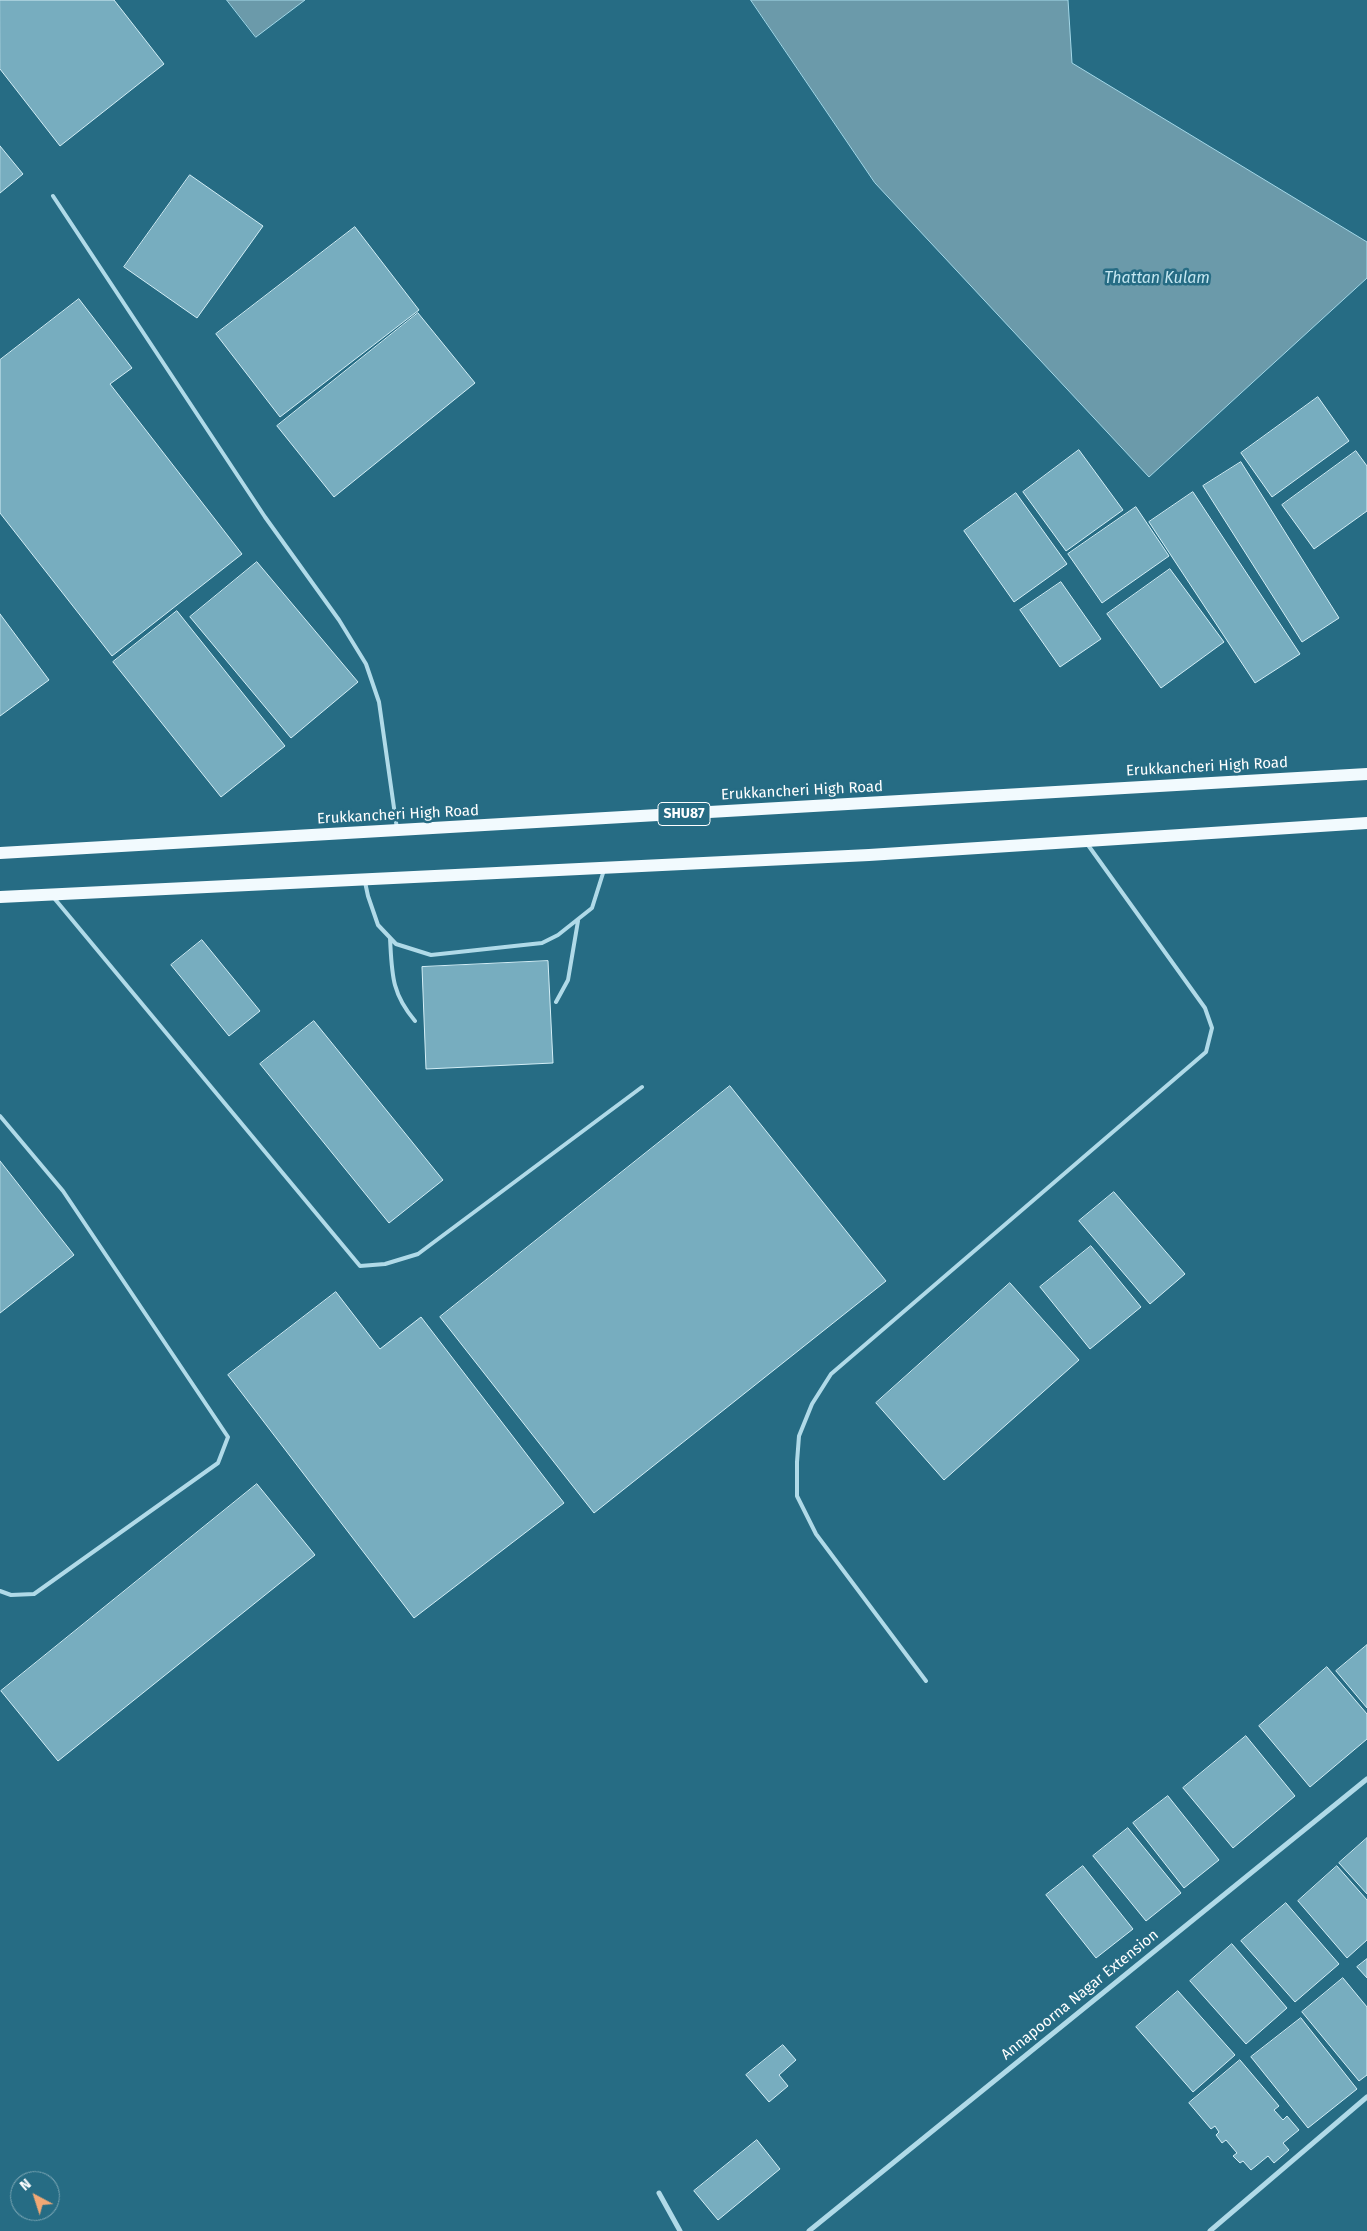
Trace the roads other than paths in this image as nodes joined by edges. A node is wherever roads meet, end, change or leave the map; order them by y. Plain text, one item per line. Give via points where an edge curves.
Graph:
1 (53, 196) dead end
2 (1367, 774) edge
3 (1367, 823) edge
4 (398, 831) junction
5 (1085, 841) junction
6 (0, 853) edge
7 (605, 868) junction
8 (365, 880) junction
9 (51, 894) junction
10 (0, 897) edge
11 (578, 921) junction
12 (390, 937) junction
13 (556, 1002) dead end
14 (415, 1021) dead end
15 (642, 1087) dead end
16 (0, 1116) edge
17 (0, 1591) edge
18 (926, 1681) dead end
19 (1367, 1779) edge
20 (1367, 2098) edge
21 (659, 2193) dead end
22 (680, 2231) edge
23 (809, 2231) edge
24 (1210, 2231) edge

1 - 4 lane via 366,664 379,702
2 - 4 main road, Erukkancheri High Road / SHU87
3 - 5 main road
4 - 6 main road, Erukkancheri High Road / SHU87
5 - 7 main road
5 - 18 lane via 1205,1008 1212,1028 1206,1052 831,1374 812,1404 799,1436 797,1496 816,1534
7 - 8 main road
7 - 11 lane via 592,908
8 - 9 main road
8 - 12 lane via 378,925
9 - 10 main road
9 - 15 lane via 360,1266 385,1264 418,1254
11 - 12 lane via 542,943 431,955 396,944
11 - 13 lane via 568,980
12 - 14 lane via 392,979 403,1007
16 - 17 lane via 63,1191 228,1438 218,1463 34,1594 11,1595
19 - 23 street, Annapoorna Nagar Extension
20 - 24 street
21 - 22 street

